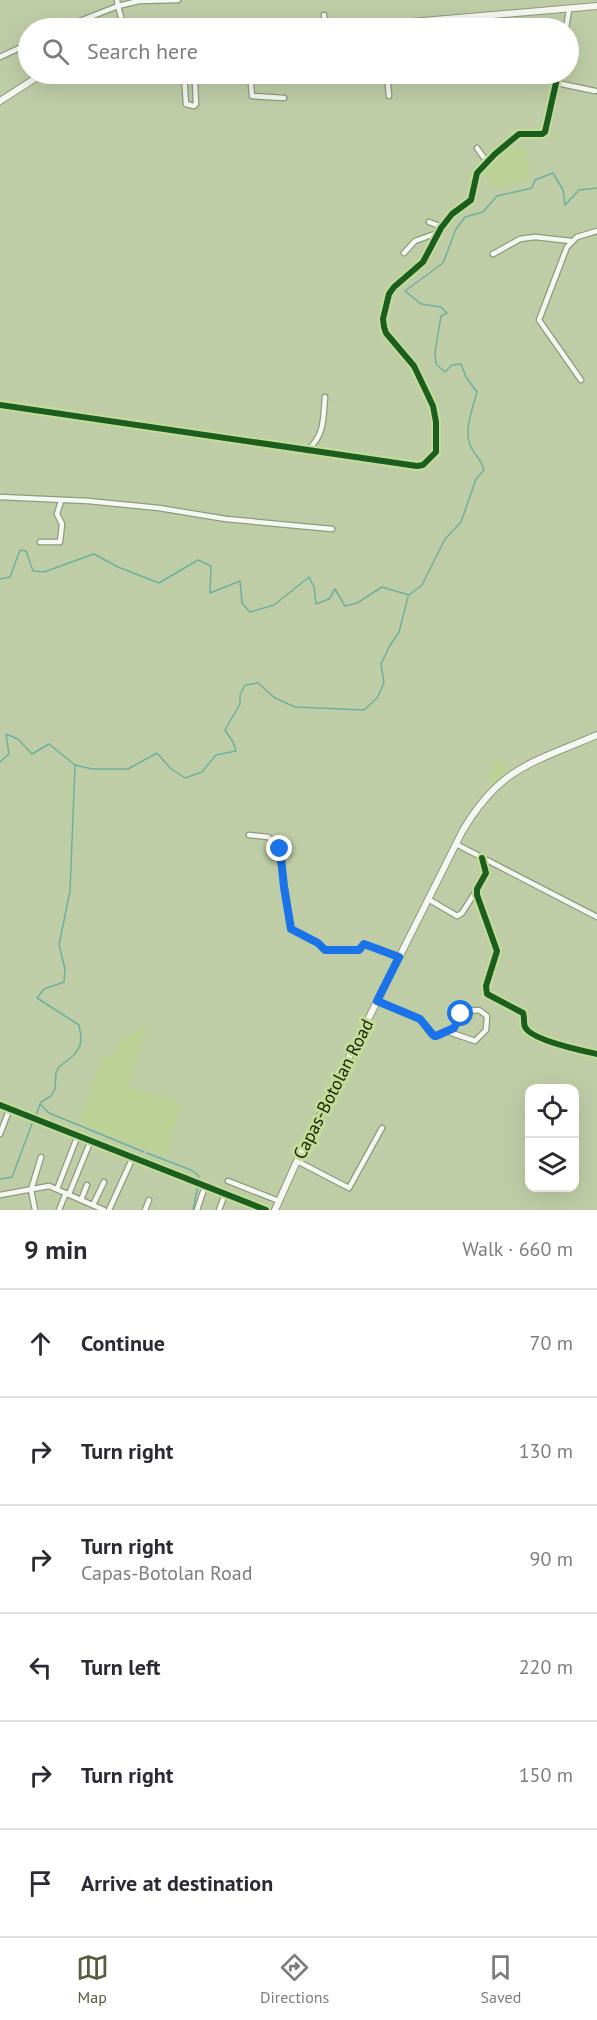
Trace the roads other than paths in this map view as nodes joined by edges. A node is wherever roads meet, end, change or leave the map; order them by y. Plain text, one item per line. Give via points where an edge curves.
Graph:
1 (117, 0) edge
2 (176, 0) edge
3 (118, 6) junction
4 (597, 6) edge
5 (569, 10) junction
6 (324, 15) dead end
7 (87, 18) edge
8 (121, 18) edge
9 (324, 18) edge
10 (498, 18) edge
11 (568, 18) edge
12 (18, 49) edge
13 (0, 57) edge
14 (26, 84) edge
15 (185, 84) edge
16 (195, 84) edge
17 (251, 84) edge
18 (388, 84) edge
19 (557, 84) edge
20 (562, 84) edge
21 (595, 91) dead end
22 (389, 96) dead end
23 (284, 98) dead end
24 (0, 101) edge
25 (544, 134) junction
26 (551, 136) dead end
27 (477, 148) dead end
28 (487, 162) junction
29 (429, 222) dead end
30 (441, 229) junction
31 (597, 231) edge
32 (571, 241) junction
33 (404, 253) dead end
34 (493, 255) dead end
35 (581, 380) dead end
36 (326, 397) dead end
37 (0, 405) edge
38 (308, 450) junction
39 (0, 496) edge
40 (61, 501) junction
41 (332, 529) dead end
42 (40, 542) dead end
43 (597, 735) edge
44 (249, 835) dead end
45 (456, 844) junction
46 (482, 858) junction
47 (477, 888) junction
48 (428, 899) junction
49 (597, 917) edge
50 (399, 957) junction
51 (377, 1001) junction
52 (446, 1031) junction
53 (597, 1054) edge
54 (0, 1105) edge
55 (10, 1108) junction
56 (382, 1128) dead end
57 (0, 1134) edge
58 (78, 1135) junction
59 (91, 1140) junction
60 (41, 1156) dead end
61 (133, 1157) junction
62 (297, 1161) junction
63 (228, 1180) dead end
64 (104, 1182) dead end
65 (87, 1185) dead end
66 (205, 1186) junction
67 (57, 1189) junction
68 (31, 1190) junction
69 (68, 1194) junction
70 (225, 1194) junction
71 (0, 1195) edge
72 (81, 1200) junction
73 (149, 1200) dead end
74 (279, 1201) junction
75 (93, 1205) junction
76 (34, 1210) edge
77 (58, 1210) edge
78 (104, 1210) edge
79 (109, 1210) edge
80 (145, 1210) edge
81 (197, 1210) edge
82 (219, 1210) edge
83 (266, 1210) edge
84 (275, 1210) edge

1 - 3 street
2 - 3 street
3 - 7 street
3 - 8 street
4 - 5 main road
5 - 10 main road
5 - 11 street
6 - 9 street
12 - 13 street
14 - 24 main road
15 - 16 street via 187,105 195,105
17 - 23 street via 252,96
18 - 22 street
19 - 25 street
20 - 21 street
25 - 26 street
25 - 28 street via 519,134
27 - 28 street
28 - 30 street via 476,176 472,198 452,213
29 - 30 street
30 - 33 street via 412,243
30 - 38 street via 423,262 390,292 383,323 386,333 414,366 433,406 436,452 420,466
31 - 32 street
32 - 34 street via 520,239
32 - 35 street via 539,320
36 - 38 street via 322,431
37 - 38 street
39 - 40 street
40 - 41 street via 159,508
40 - 42 street via 57,514 62,524 60,542
43 - 45 main road, Capas-Botolan Road via 509,774 475,811
44 - 50 street via 268,837 278,844 293,931 325,950 359,950 364,944
45 - 46 street
45 - 48 main road, Capas-Botolan Road
46 - 47 street via 486,873
46 - 49 street
47 - 48 street via 457,916
47 - 53 street via 497,951 487,994 523,1013 529,1031 559,1045
48 - 50 main road, Capas-Botolan Road
50 - 51 main road, Capas-Botolan Road
51 - 52 street via 420,1019 434,1036
51 - 62 main road, Capas-Botolan Road
52 - 52 street via 456,1026 465,1011 479,1010 487,1016 486,1030 475,1042
54 - 55 street
55 - 57 street
55 - 58 street
56 - 62 street via 349,1188
58 - 59 street
58 - 67 street
59 - 61 street
59 - 69 street
60 - 68 street
61 - 66 street
61 - 79 street
62 - 74 main road, Capas-Botolan Road
63 - 74 street
64 - 75 street
65 - 72 street
66 - 70 street
66 - 81 street
67 - 68 street via 47,1186
67 - 69 street
68 - 71 street
68 - 76 street
69 - 72 street
69 - 77 street
70 - 82 street
70 - 83 street
72 - 75 street
73 - 80 street
74 - 84 main road, Capas-Botolan Road
75 - 78 street

